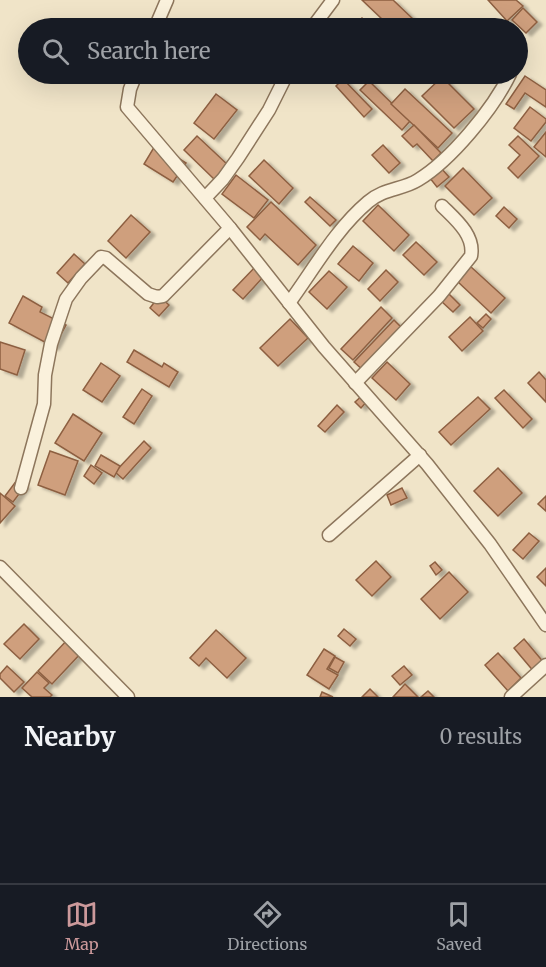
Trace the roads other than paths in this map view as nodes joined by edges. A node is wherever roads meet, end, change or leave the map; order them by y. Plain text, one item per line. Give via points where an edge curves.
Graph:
1 (167, 0) edge
2 (333, 0) edge
3 (159, 18) edge
4 (320, 18) edge
5 (132, 84) edge
6 (282, 84) edge
7 (504, 84) edge
8 (205, 198) junction
9 (442, 206) dead end
10 (230, 228) junction
11 (289, 303) junction
12 (355, 383) junction
13 (420, 455) junction
14 (21, 488) dead end
15 (329, 535) dead end
16 (0, 567) edge
17 (546, 625) edge
18 (546, 665) edge
19 (128, 697) edge
20 (511, 697) edge

1 - 3 street
2 - 4 street
5 - 8 street via 127,107
6 - 8 street via 224,179
7 - 11 street via 485,113 429,172 413,183 384,191 356,213 328,245
8 - 10 street
9 - 12 street via 470,240 471,256 439,296
10 - 11 street
10 - 14 street via 163,296 148,294 106,258 101,257 81,278 66,299 51,344 44,404
11 - 12 street
12 - 13 street
13 - 15 street
13 - 17 street via 490,544
16 - 19 street
18 - 20 street

